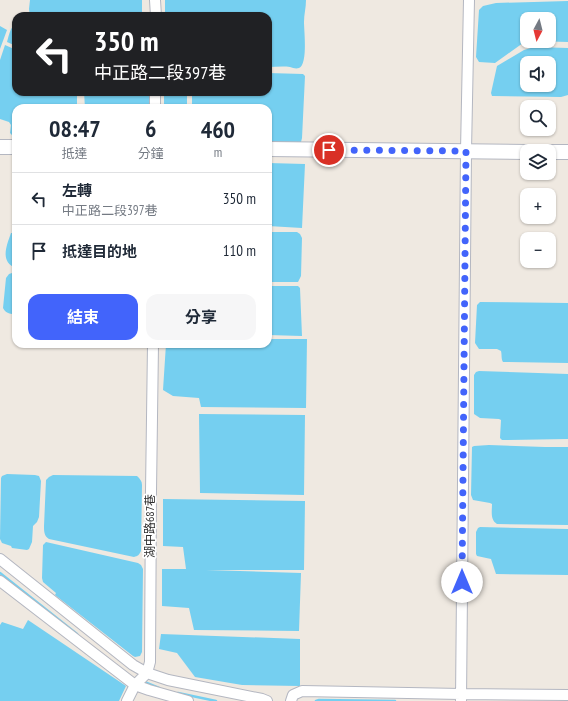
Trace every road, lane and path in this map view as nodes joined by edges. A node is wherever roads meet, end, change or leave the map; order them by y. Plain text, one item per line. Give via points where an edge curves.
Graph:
1 (156, 0) edge
2 (468, 0) edge
3 (156, 12) edge
4 (0, 147) edge
5 (12, 147) edge
6 (272, 149) edge
7 (466, 151) junction
8 (520, 152) edge
9 (556, 152) edge
10 (568, 152) edge
11 (153, 348) edge
12 (0, 560) edge
13 (0, 581) edge
14 (147, 673) junction
15 (135, 685) junction
16 (568, 695) edge
17 (461, 698) edge
18 (127, 701) edge
19 (188, 701) edge
20 (267, 701) edge
21 (291, 701) edge

1 - 3 street
2 - 7 street
4 - 5 street
6 - 7 street
7 - 8 street
7 - 17 street
9 - 10 street
11 - 14 street, 湖中路687巷 via 150,662
12 - 14 street via 133,665
13 - 15 street
14 - 15 street
14 - 20 street via 168,680
15 - 18 street
15 - 19 street
16 - 17 street
17 - 21 street via 302,691 294,695

